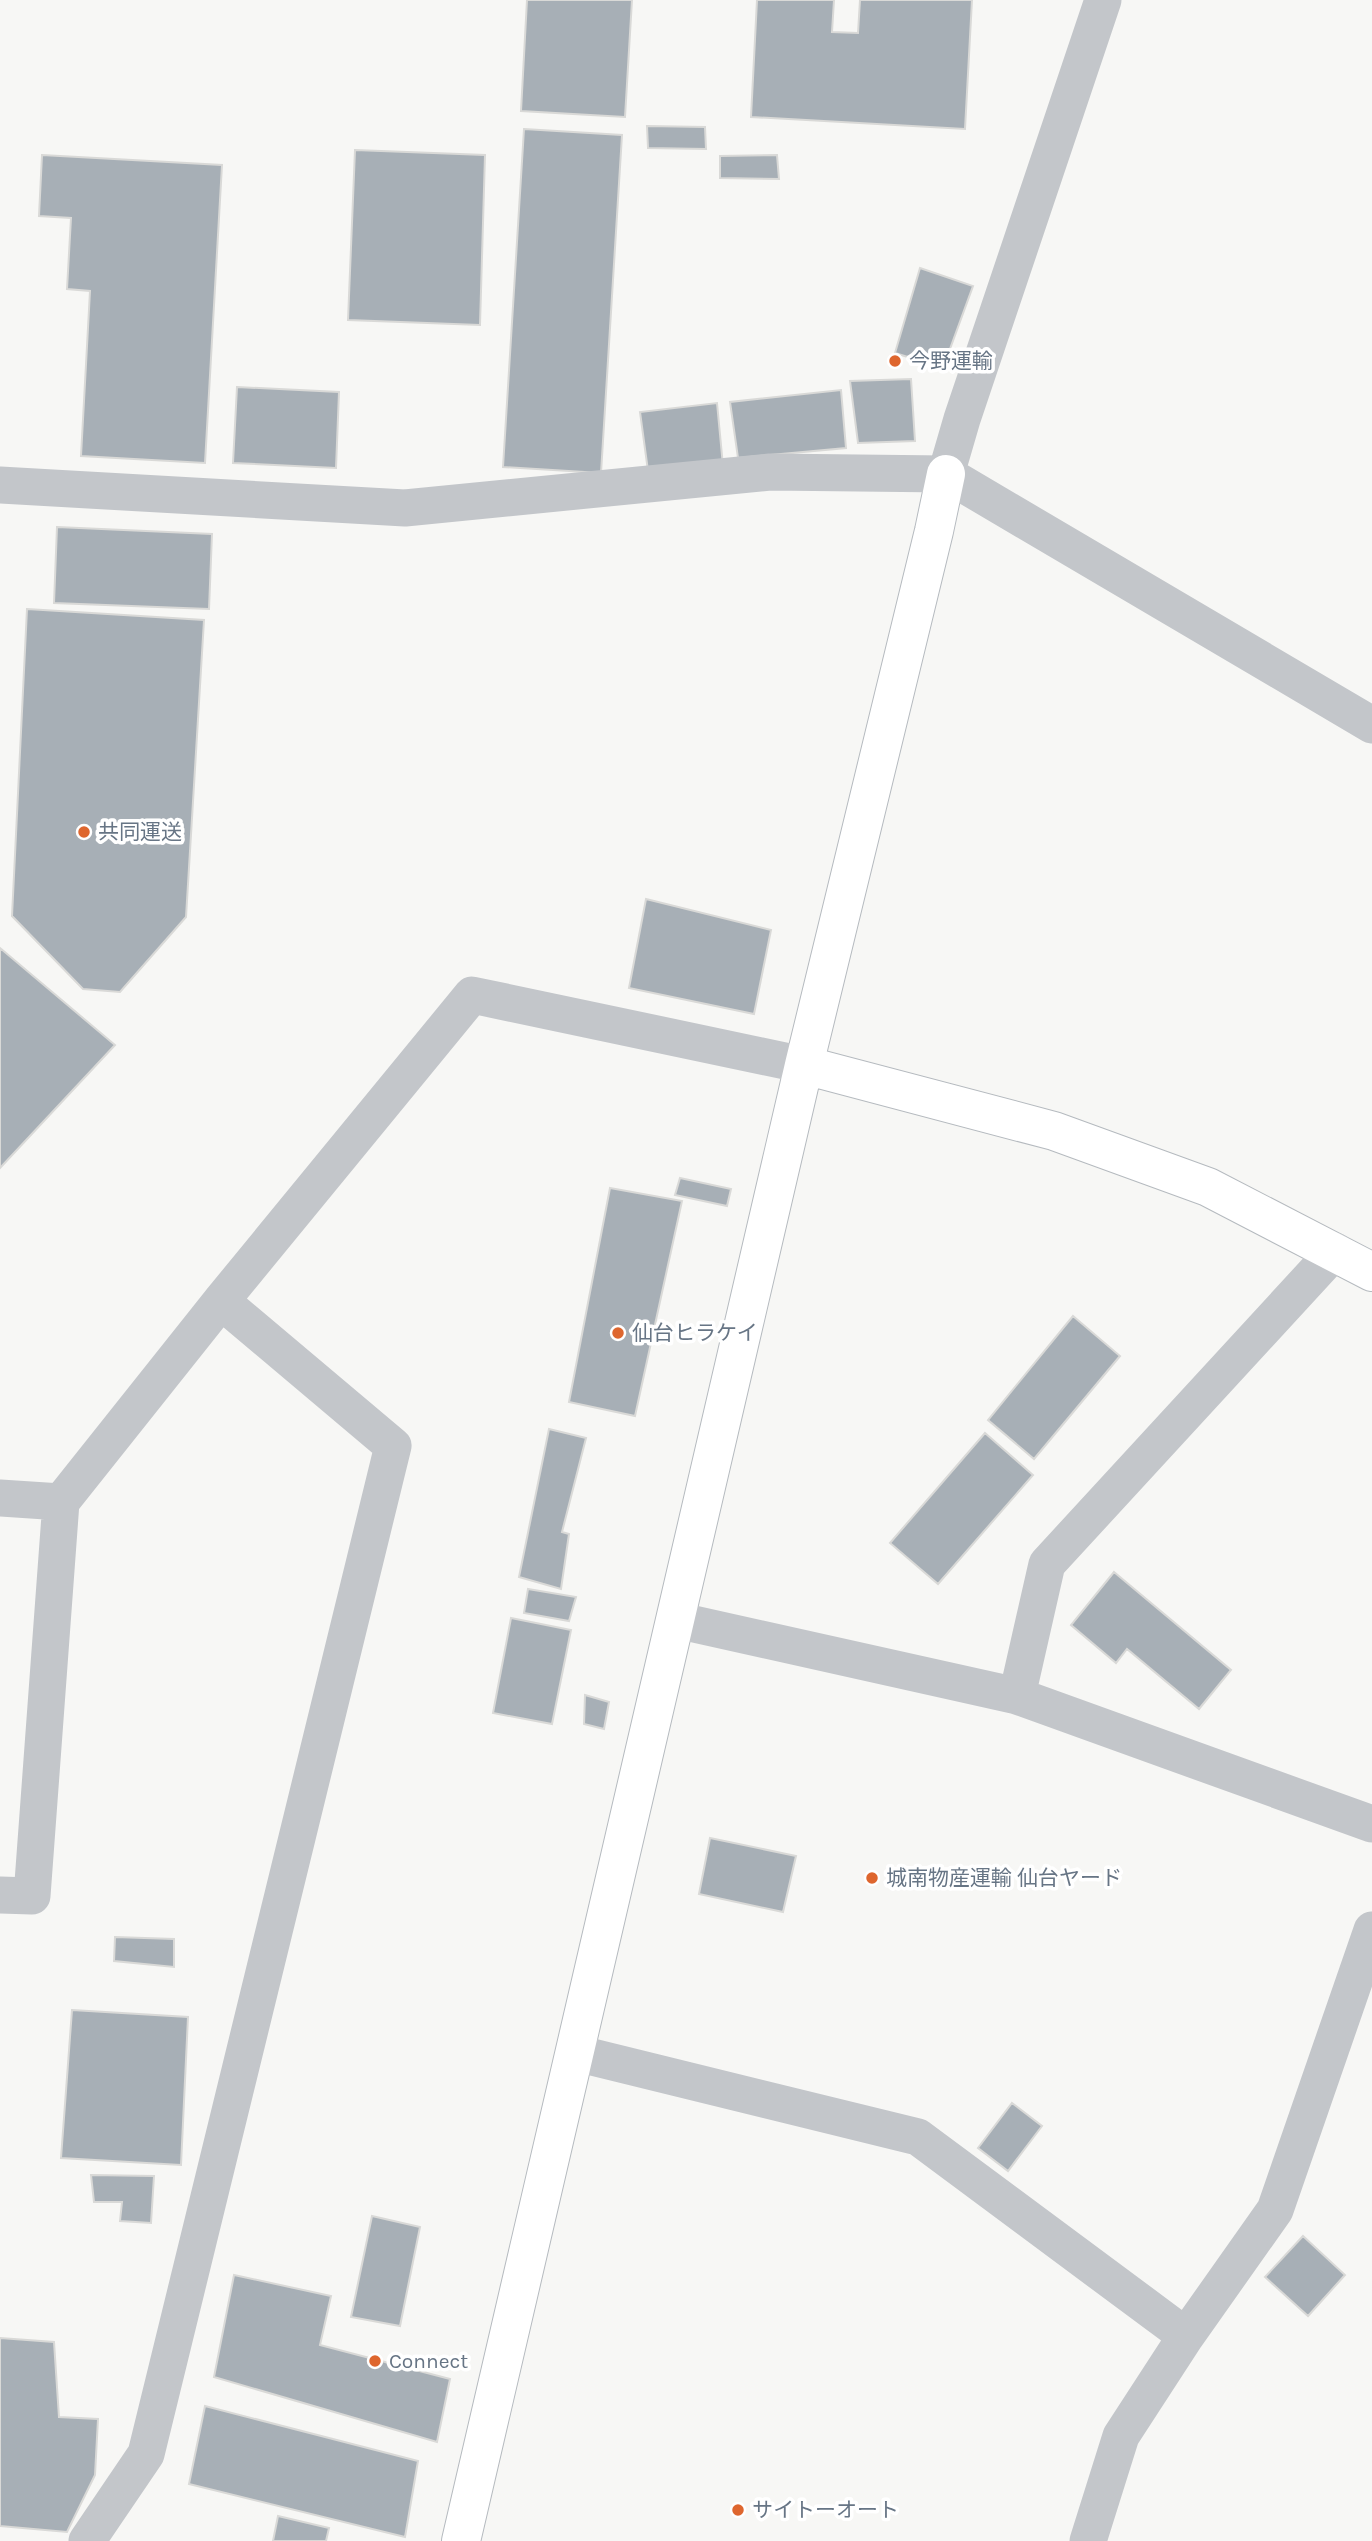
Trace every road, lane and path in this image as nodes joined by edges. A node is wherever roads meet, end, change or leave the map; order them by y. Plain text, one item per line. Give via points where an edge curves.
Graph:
1 (1103, 0) edge
2 (946, 474) junction
3 (0, 485) edge
4 (1372, 725) edge
5 (804, 1065) junction
6 (1335, 1251) junction
7 (1372, 1272) edge
8 (220, 1301) junction
9 (0, 1498) edge
10 (61, 1502) junction
11 (676, 1620) junction
12 (1017, 1696) junction
13 (1372, 1824) edge
14 (0, 1895) edge
15 (1372, 1930) edge
16 (576, 2053) junction
17 (1186, 2336) junction
18 (87, 2541) edge
19 (461, 2541) edge
20 (1088, 2541) edge

1 - 2 street
2 - 3 street via 770,472 405,508
2 - 4 street
2 - 5 street
5 - 6 street via 1054,1131 1208,1187
5 - 8 street via 472,995
5 - 11 street
6 - 7 street
6 - 12 street via 1047,1563
8 - 10 street
8 - 18 street via 393,1446 146,2454
9 - 10 street
10 - 14 street via 32,1896
11 - 12 street
11 - 16 street
12 - 13 street
15 - 17 street via 1275,2210
16 - 17 street via 918,2137
16 - 19 street
17 - 20 street via 1121,2437

